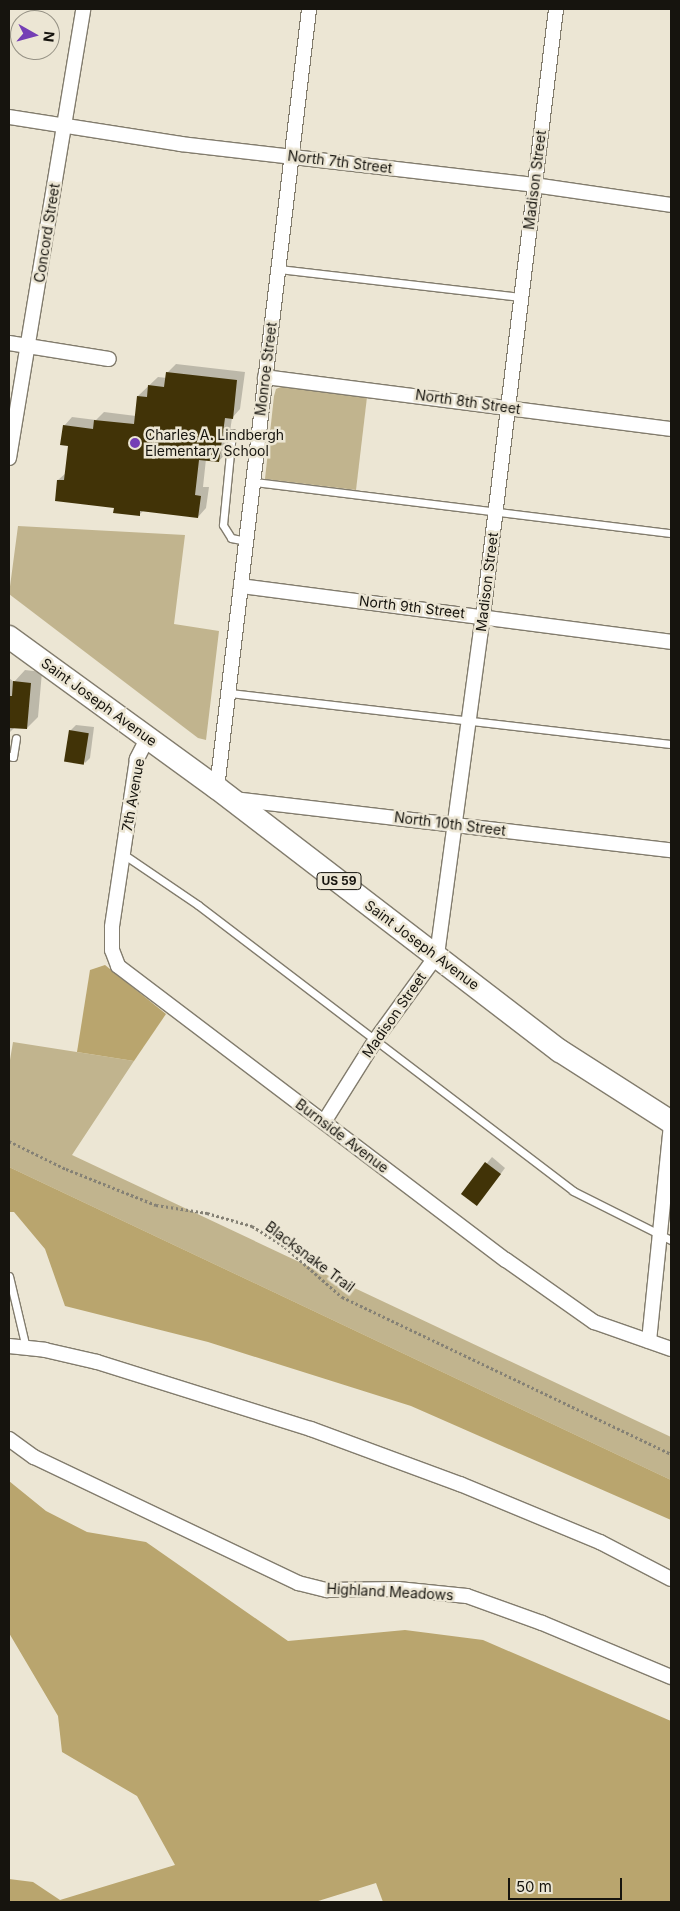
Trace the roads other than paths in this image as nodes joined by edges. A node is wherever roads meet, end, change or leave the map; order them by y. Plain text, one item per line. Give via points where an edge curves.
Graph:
1 (83, 9) edge
2 (309, 9) edge
3 (556, 9) edge
4 (9, 117) edge
5 (65, 126) junction
6 (292, 156) junction
7 (534, 184) junction
8 (671, 205) edge
9 (278, 269) junction
10 (521, 297) junction
11 (9, 343) edge
12 (28, 346) junction
13 (109, 359) dead end
14 (265, 377) junction
15 (508, 408) junction
16 (671, 429) edge
17 (232, 433) dead end
18 (9, 458) edge
19 (254, 482) junction
20 (496, 511) junction
21 (671, 533) edge
22 (247, 541) junction
23 (241, 586) junction
24 (483, 616) junction
25 (9, 637) edge
26 (671, 642) edge
27 (229, 692) junction
28 (470, 720) junction
29 (148, 737) junction
30 (16, 738) dead end
31 (671, 744) edge
32 (9, 756) edge
33 (222, 793) junction
34 (456, 825) junction
35 (671, 850) edge
36 (123, 854) junction
37 (437, 955) junction
38 (376, 1039) junction
39 (324, 1122) junction
40 (671, 1122) edge
41 (671, 1126) edge
42 (666, 1238) edge
43 (9, 1276) edge
44 (649, 1341) junction
45 (9, 1346) edge
46 (26, 1348) junction
47 (671, 1349) edge
48 (9, 1439) edge
49 (671, 1579) edge
50 (671, 1677) edge

1 - 5 street, Concord Street
2 - 6 street, Monroe Street
3 - 7 street, Madison Street
4 - 5 street, North 7th Street
5 - 6 street, North 7th Street
5 - 12 street, Concord Street
6 - 7 street, North 7th Street
6 - 9 street, Monroe Street
7 - 8 street, North 7th Street
7 - 10 street, Madison Street
9 - 10 lane
9 - 14 street, Monroe Street
10 - 15 street, Madison Street
11 - 12 street
12 - 13 street
12 - 18 street, Concord Street
14 - 15 street, North 8th Street
14 - 19 street, Monroe Street
15 - 16 street, North 8th Street
15 - 20 street, Madison Street
17 - 22 lane via 223,525 231,538
19 - 20 lane
19 - 22 street, Monroe Street
20 - 21 lane
20 - 24 street, Madison Street
22 - 23 street, Monroe Street
23 - 24 street, North 9th Street
23 - 27 street, Monroe Street
24 - 26 street, North 9th Street
24 - 28 street, Madison Street
25 - 29 main road, Saint Joseph Avenue / US 59
27 - 28 lane
27 - 33 street, Monroe Street
28 - 31 lane
28 - 34 street, Madison Street
29 - 33 main road, Saint Joseph Avenue / US 59
29 - 36 street, 7th Avenue via 137,759
30 - 32 lane via 13,757
33 - 34 street, North 10th Street
33 - 37 main road, Saint Joseph Avenue / US 59
34 - 35 street, North 10th Street
34 - 37 street, Madison Street
36 - 38 lane
36 - 39 street, Burnside Avenue via 112,927 112,950 118,966
37 - 38 street, Madison Street
37 - 40 main road, Saint Joseph Avenue / US 59 via 560,1051
38 - 39 street, Madison Street
38 - 42 lane via 573,1191
39 - 44 street, Burnside Avenue via 594,1322
41 - 42 street
42 - 44 street
43 - 46 lane
44 - 47 street, Burnside Avenue
45 - 46 street
46 - 49 street via 97,1362 311,1429 460,1484 582,1535
48 - 50 street, Highland Meadows via 34,1457 298,1583 327,1590 398,1590 467,1596 542,1623

